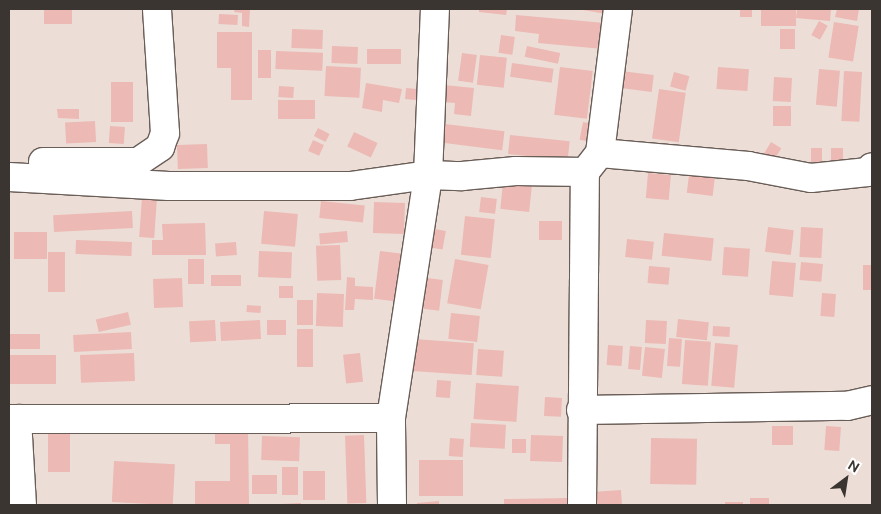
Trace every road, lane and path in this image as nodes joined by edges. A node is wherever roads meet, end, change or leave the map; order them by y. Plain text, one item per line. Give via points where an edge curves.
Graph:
1 (157, 9) edge
2 (435, 9) edge
3 (618, 9) edge
4 (9, 162) edge
5 (592, 163) junction
6 (872, 167) edge
7 (428, 175) junction
8 (9, 177) edge
9 (872, 400) edge
10 (581, 410) junction
11 (392, 418) junction
12 (13, 419) edge
13 (22, 505) edge
14 (392, 505) edge
15 (582, 505) edge

1 - 4 street via 165,133 160,147 138,162
2 - 7 street
3 - 5 street
5 - 6 street via 748,166 811,178 868,172
5 - 7 street via 462,176
5 - 10 street
7 - 8 street via 350,186 188,186
7 - 11 street
9 - 10 street via 847,406
10 - 15 street
11 - 12 street
11 - 14 street
12 - 13 street

